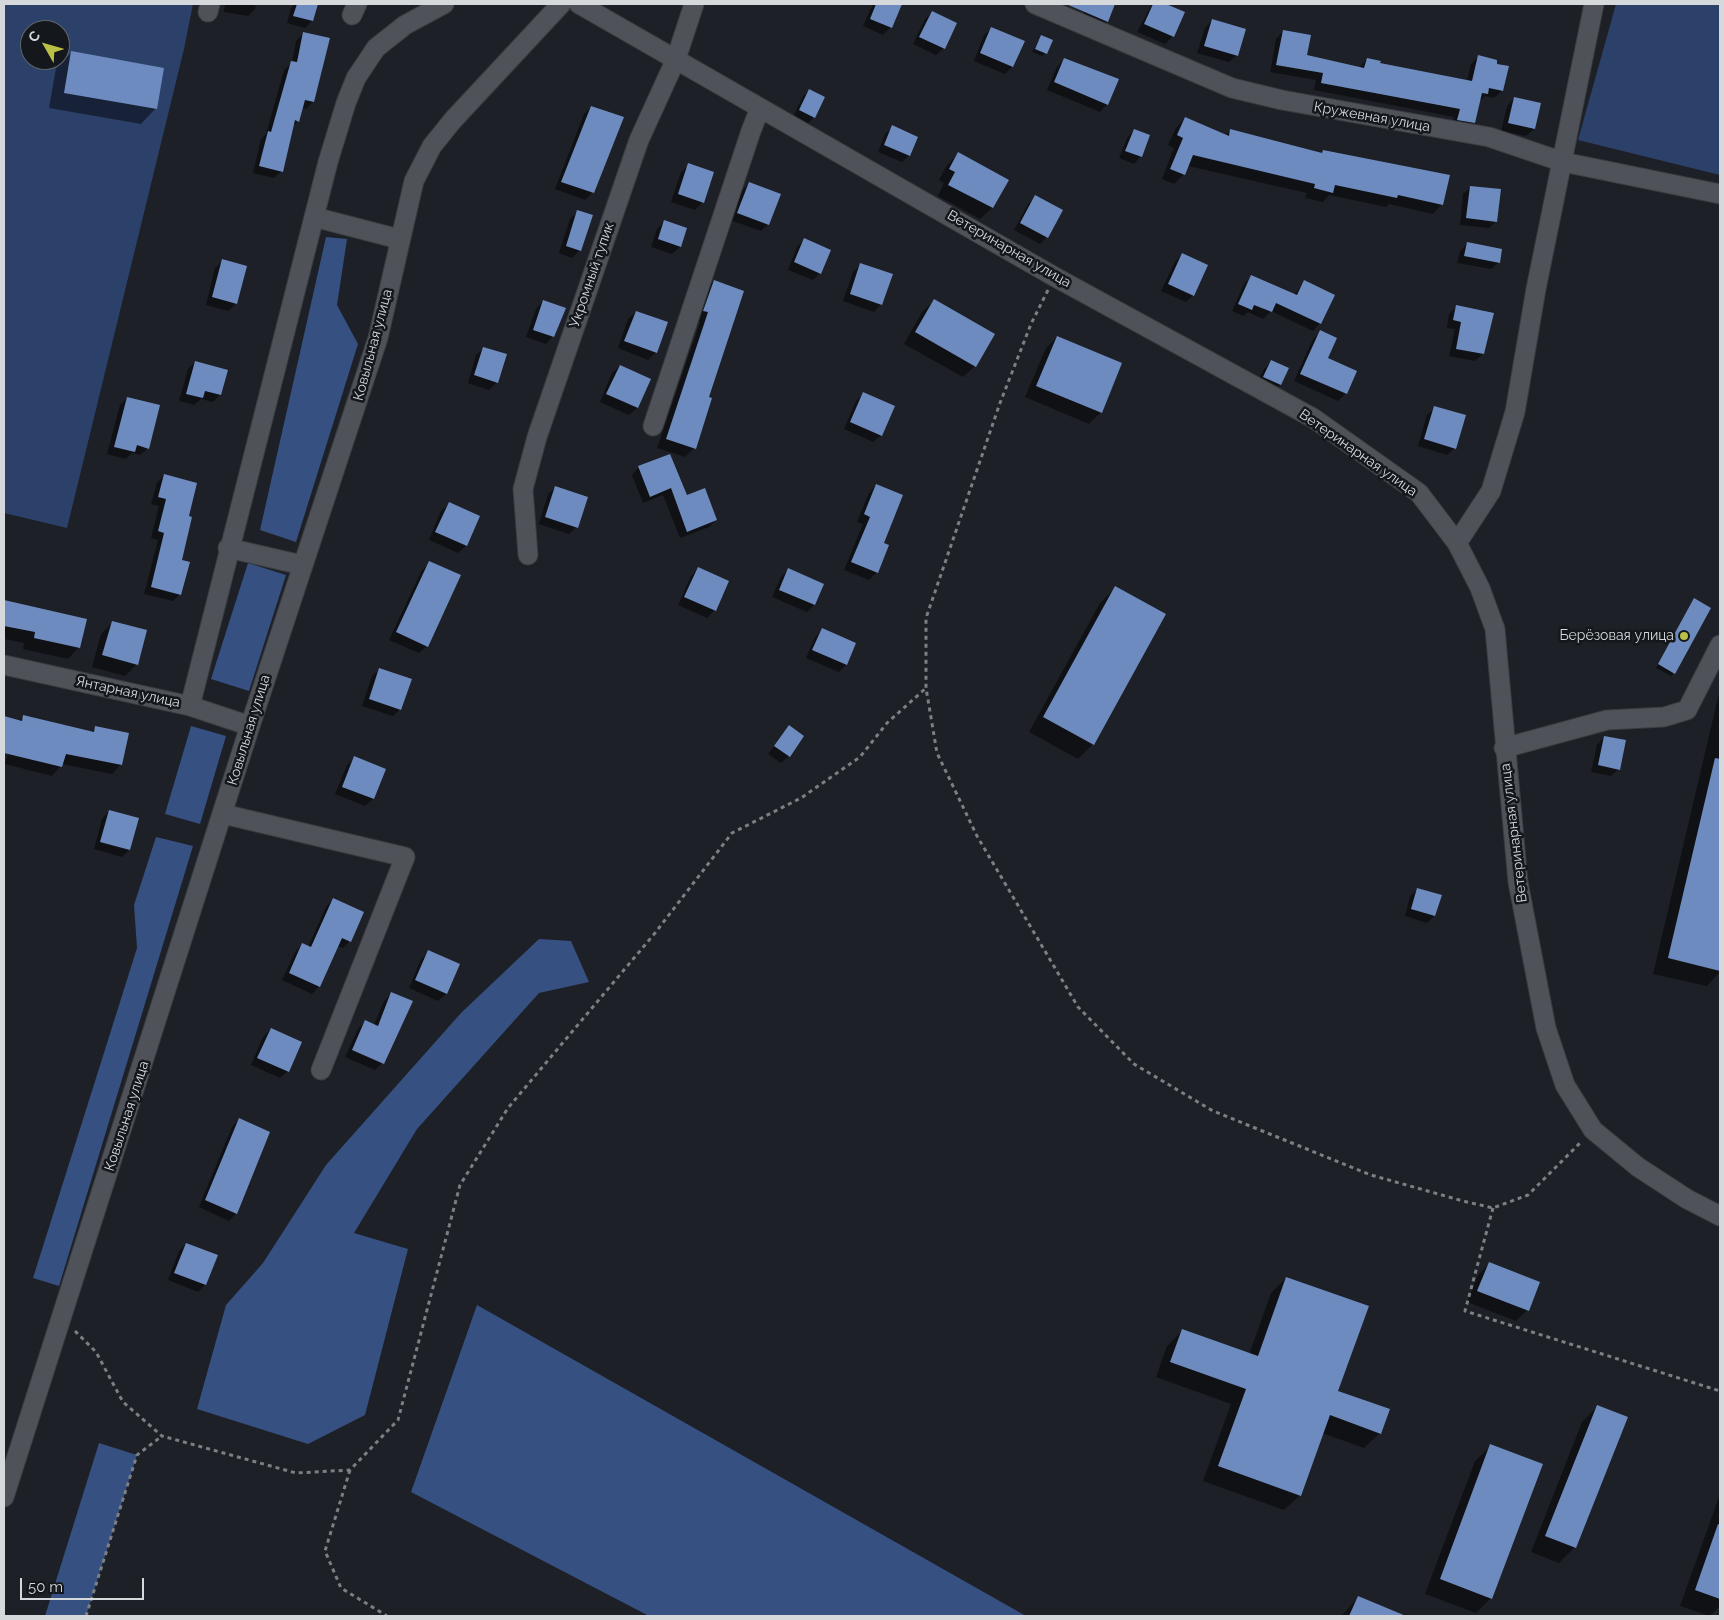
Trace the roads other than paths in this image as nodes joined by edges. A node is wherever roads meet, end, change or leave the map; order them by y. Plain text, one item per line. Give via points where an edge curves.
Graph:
1 (444, 4) edge
2 (561, 4) edge
3 (580, 4) edge
4 (694, 4) edge
5 (1035, 4) edge
6 (1594, 4) edge
7 (676, 59) junction
8 (760, 108) junction
9 (1562, 162) junction
10 (1720, 194) edge
11 (314, 216) junction
12 (400, 239) junction
13 (653, 426) dead end
14 (1457, 543) junction
15 (228, 548) junction
16 (528, 555) dead end
17 (302, 565) junction
18 (1720, 645) edge
19 (4, 665) edge
20 (190, 706) junction
21 (250, 726) junction
22 (1504, 748) junction
23 (223, 814) junction
24 (321, 1070) dead end
25 (1720, 1216) edge
26 (4, 1497) edge

1 - 11 street via 405,24 388,37 363,66 338,125
2 - 12 street, Ковыльная улица via 452,120 432,146 414,181
3 - 7 street, Ветеринарная улица
4 - 7 street, Укромный тупик
5 - 9 street, Кружевная улица via 1232,88 1489,137
6 - 9 street
7 - 8 street, Ветеринарная улица
7 - 16 street, Укромный тупик via 639,140 537,437 523,489
8 - 13 street
8 - 14 street, Ветеринарная улица via 1313,418 1419,493
9 - 10 street, Кружевная улица
9 - 14 street via 1515,412 1491,491
11 - 12 street
11 - 15 street
12 - 17 street, Ковыльная улица via 378,338
14 - 22 street, Ветеринарная улица via 1480,588 1495,629
15 - 17 street
15 - 20 street
17 - 21 street, Ковыльная улица
18 - 22 street via 1687,710 1664,717 1607,720
19 - 20 street, Янтарная улица
20 - 21 street, Янтарная улица
21 - 23 street, Ковыльная улица
22 - 25 street, Ветеринарная улица via 1518,882 1546,1028 1565,1085 1593,1130 1638,1168
23 - 24 street via 405,858
23 - 26 street, Ковыльная улица

